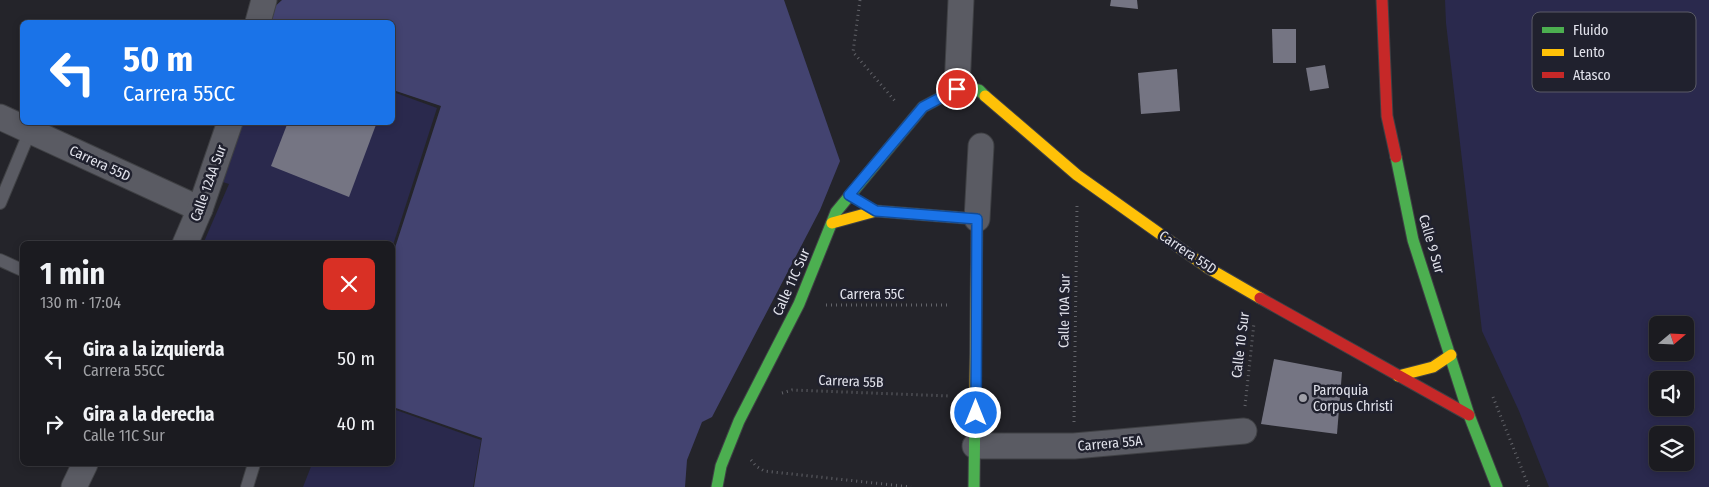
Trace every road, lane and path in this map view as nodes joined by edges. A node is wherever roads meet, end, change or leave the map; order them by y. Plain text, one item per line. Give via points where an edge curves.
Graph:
1 (264, 0) edge
2 (860, 0) edge
3 (961, 0) edge
4 (1382, 0) edge
5 (259, 20) edge
6 (957, 89) junction
7 (0, 117) edge
8 (912, 120) junction
9 (229, 125) edge
10 (30, 131) junction
11 (982, 146) dead end
12 (1077, 175) junction
13 (849, 195) junction
14 (0, 203) edge
15 (200, 209) junction
16 (876, 211) junction
17 (977, 219) junction
18 (832, 223) junction
19 (186, 241) edge
20 (0, 260) edge
21 (20, 269) edge
22 (1257, 295) junction
23 (976, 305) junction
24 (820, 308) dead end
25 (1451, 355) junction
26 (1398, 376) junction
27 (779, 394) dead end
28 (976, 397) junction
29 (1245, 398) dead end
30 (1469, 415) junction
31 (1244, 431) dead end
32 (976, 446) junction
33 (1074, 446) junction
34 (728, 447) junction
35 (84, 466) edge
36 (253, 466) edge
37 (74, 487) edge
38 (247, 487) edge
39 (717, 487) edge
40 (911, 487) edge
41 (974, 487) edge
42 (1497, 487) edge

1 - 5 street
2 - 8 path via 853,52
3 - 6 street
4 - 25 street, Calle 9 Sur via 1387,116 1413,240
6 - 8 street, Calle 11C Sur via 923,107
6 - 12 street, Carrera 55D via 979,90
7 - 10 street, Carrera 55D
8 - 13 street, Calle 11C Sur
9 - 15 street, Calle 12AA Sur
10 - 14 lane
10 - 15 street, Carrera 55D
11 - 17 street
12 - 22 street, Carrera 55D via 1208,268
12 - 33 path, Calle 10A Sur
13 - 16 street
13 - 18 street, Calle 11C Sur
15 - 19 street, Calle 12AA Sur
16 - 17 street
16 - 18 street
17 - 23 street
18 - 34 street, Calle 11C Sur via 799,304
20 - 21 lane
22 - 26 street, Carrera 55D
22 - 29 path, Calle 10 Sur
23 - 24 path, Carrera 55C via 826,305
23 - 28 street
25 - 26 street via 1431,369
25 - 30 street, Calle 9 Sur
26 - 30 street, Carrera 55D
27 - 28 path, Carrera 55B via 792,390
28 - 32 street
30 - 42 street, Calle 9 Sur
31 - 33 street, Carrera 55A
32 - 33 street, Carrera 55A
32 - 41 street
34 - 39 street, Calle 11C Sur
34 - 40 path via 748,457 764,471
35 - 37 street
36 - 38 lane

